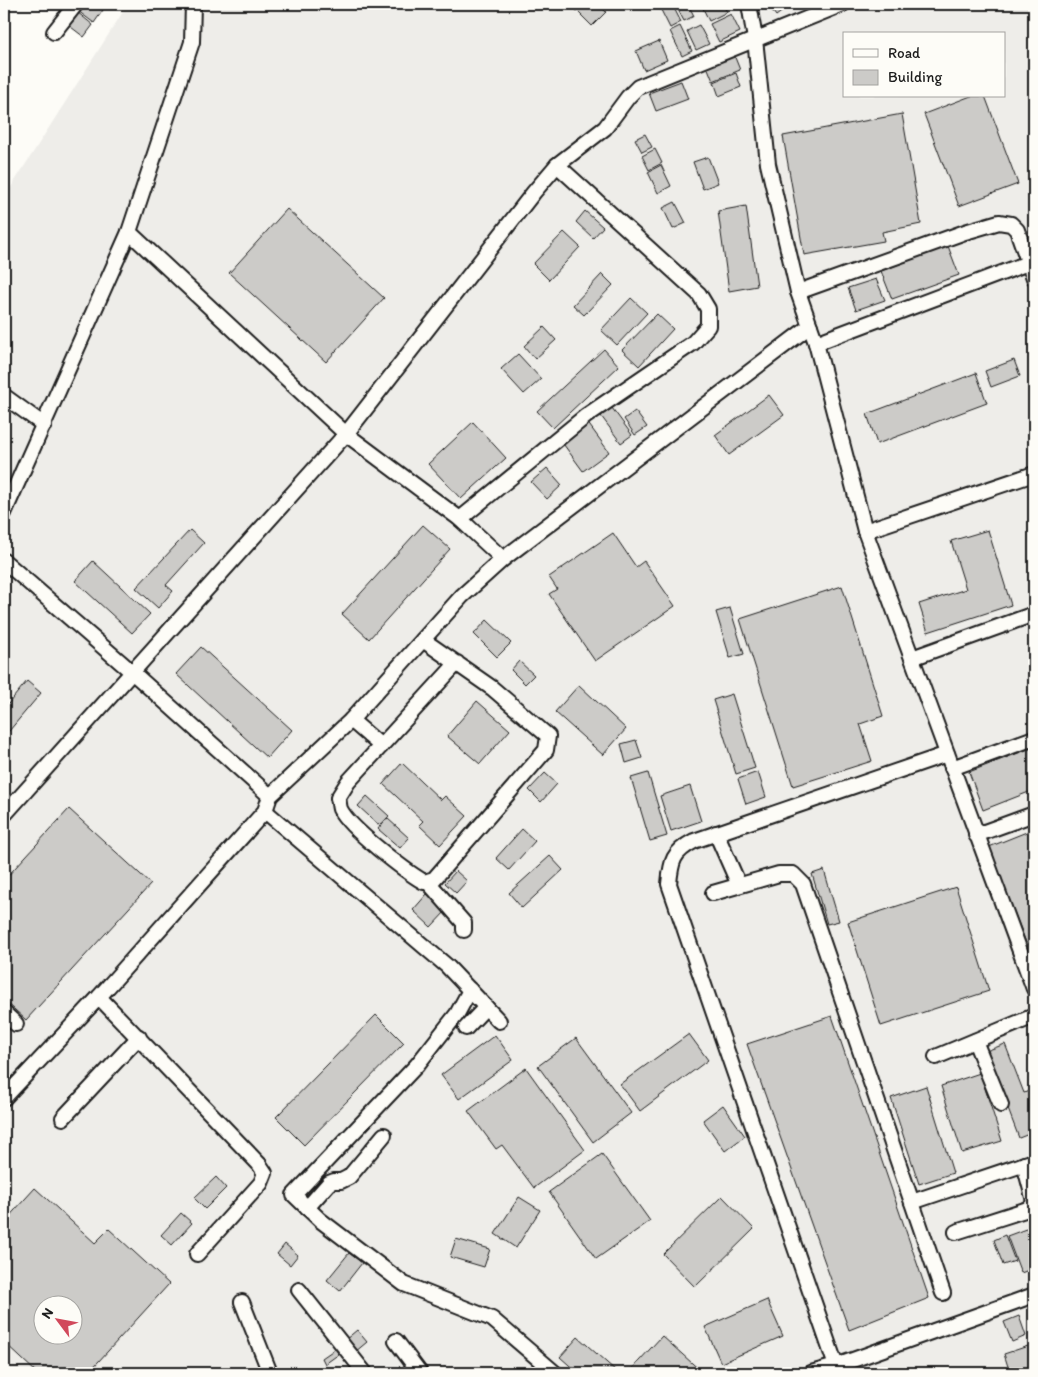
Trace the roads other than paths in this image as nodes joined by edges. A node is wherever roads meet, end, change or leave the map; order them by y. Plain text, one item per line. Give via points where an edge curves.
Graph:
1 (76, 4) edge
2 (193, 4) edge
3 (749, 4) edge
4 (843, 4) edge
5 (54, 32) dead end
6 (755, 39) junction
7 (557, 165) junction
8 (129, 232) junction
9 (1028, 263) junction
10 (1034, 278) edge
11 (798, 292) junction
12 (810, 326) junction
13 (816, 343) junction
14 (4, 396) edge
15 (44, 425) junction
16 (346, 434) junction
17 (1034, 474) edge
18 (4, 513) edge
19 (460, 520) junction
20 (866, 531) junction
21 (503, 559) junction
22 (4, 561) edge
23 (1034, 614) edge
24 (424, 640) junction
25 (912, 658) junction
26 (457, 663) junction
27 (132, 672) junction
28 (350, 720) junction
29 (1034, 738) edge
30 (380, 746) junction
31 (947, 754) junction
32 (952, 768) junction
33 (270, 796) junction
34 (265, 810) junction
35 (1034, 814) edge
36 (4, 815) edge
37 (716, 833) junction
38 (976, 835) junction
39 (428, 882) junction
40 (739, 885) junction
41 (713, 893) dead end
42 (464, 930) dead end
43 (470, 990) junction
44 (1034, 990) edge
45 (99, 997) junction
46 (486, 1007) junction
47 (4, 1013) edge
48 (1034, 1016) edge
49 (499, 1022) dead end
50 (16, 1024) dead end
51 (466, 1028) dead end
52 (139, 1037) junction
53 (975, 1041) junction
54 (936, 1058) dead end
55 (4, 1098) edge
56 (1001, 1105) dead end
57 (63, 1118) dead end
58 (384, 1135) dead end
59 (1029, 1163) edge
60 (912, 1202) junction
61 (307, 1208) junction
62 (956, 1232) dead end
63 (197, 1254) dead end
64 (299, 1290) dead end
65 (943, 1293) dead end
66 (1034, 1295) edge
67 (242, 1302) dead end
68 (396, 1341) dead end
69 (836, 1366) junction
70 (270, 1373) edge
71 (365, 1373) edge
72 (420, 1373) edge
73 (555, 1373) edge
74 (811, 1373) edge

1 - 5 street
2 - 8 street via 192,42
3 - 6 street
4 - 6 street
6 - 7 street via 638,87 604,128
6 - 11 street via 768,164
7 - 16 street
7 - 19 street via 699,294 708,309 708,326 693,343 586,416
8 - 15 street
8 - 16 street
9 - 10 street
9 - 11 street via 1017,230 1011,224 999,222
9 - 13 street
11 - 12 street
12 - 13 street
12 - 21 street
13 - 20 street
14 - 15 street
15 - 18 street
16 - 19 street
16 - 27 street
17 - 20 street
19 - 21 street
20 - 25 street
21 - 24 street via 462,596
22 - 27 street
23 - 25 street
24 - 26 street
24 - 28 street
25 - 31 street
26 - 30 street
26 - 39 street via 548,736 548,743 546,750
27 - 33 street
27 - 36 street
28 - 30 street
28 - 33 street
29 - 32 street
30 - 39 street via 348,782 338,798 340,809 353,827 412,876
31 - 32 street
31 - 37 street
32 - 38 street
33 - 34 street
34 - 43 street via 447,966
34 - 45 street
35 - 38 street
37 - 40 street
37 - 69 street via 680,848 671,864 669,884
38 - 44 street
39 - 42 street via 464,922
40 - 41 street
40 - 60 street via 779,874 793,874 803,884
43 - 46 street
43 - 61 street via 457,1014 416,1065 294,1195
45 - 52 street
45 - 55 street
46 - 49 street
46 - 51 street
47 - 50 street
48 - 53 street
52 - 57 street
52 - 63 street via 265,1172 261,1183
53 - 54 street
53 - 56 street
58 - 61 street via 349,1177 329,1183
59 - 60 street
59 - 62 street via 1032,1206
60 - 65 street
61 - 73 street via 404,1284 492,1319
64 - 71 street
66 - 69 street
67 - 70 street
68 - 72 street
69 - 74 street

